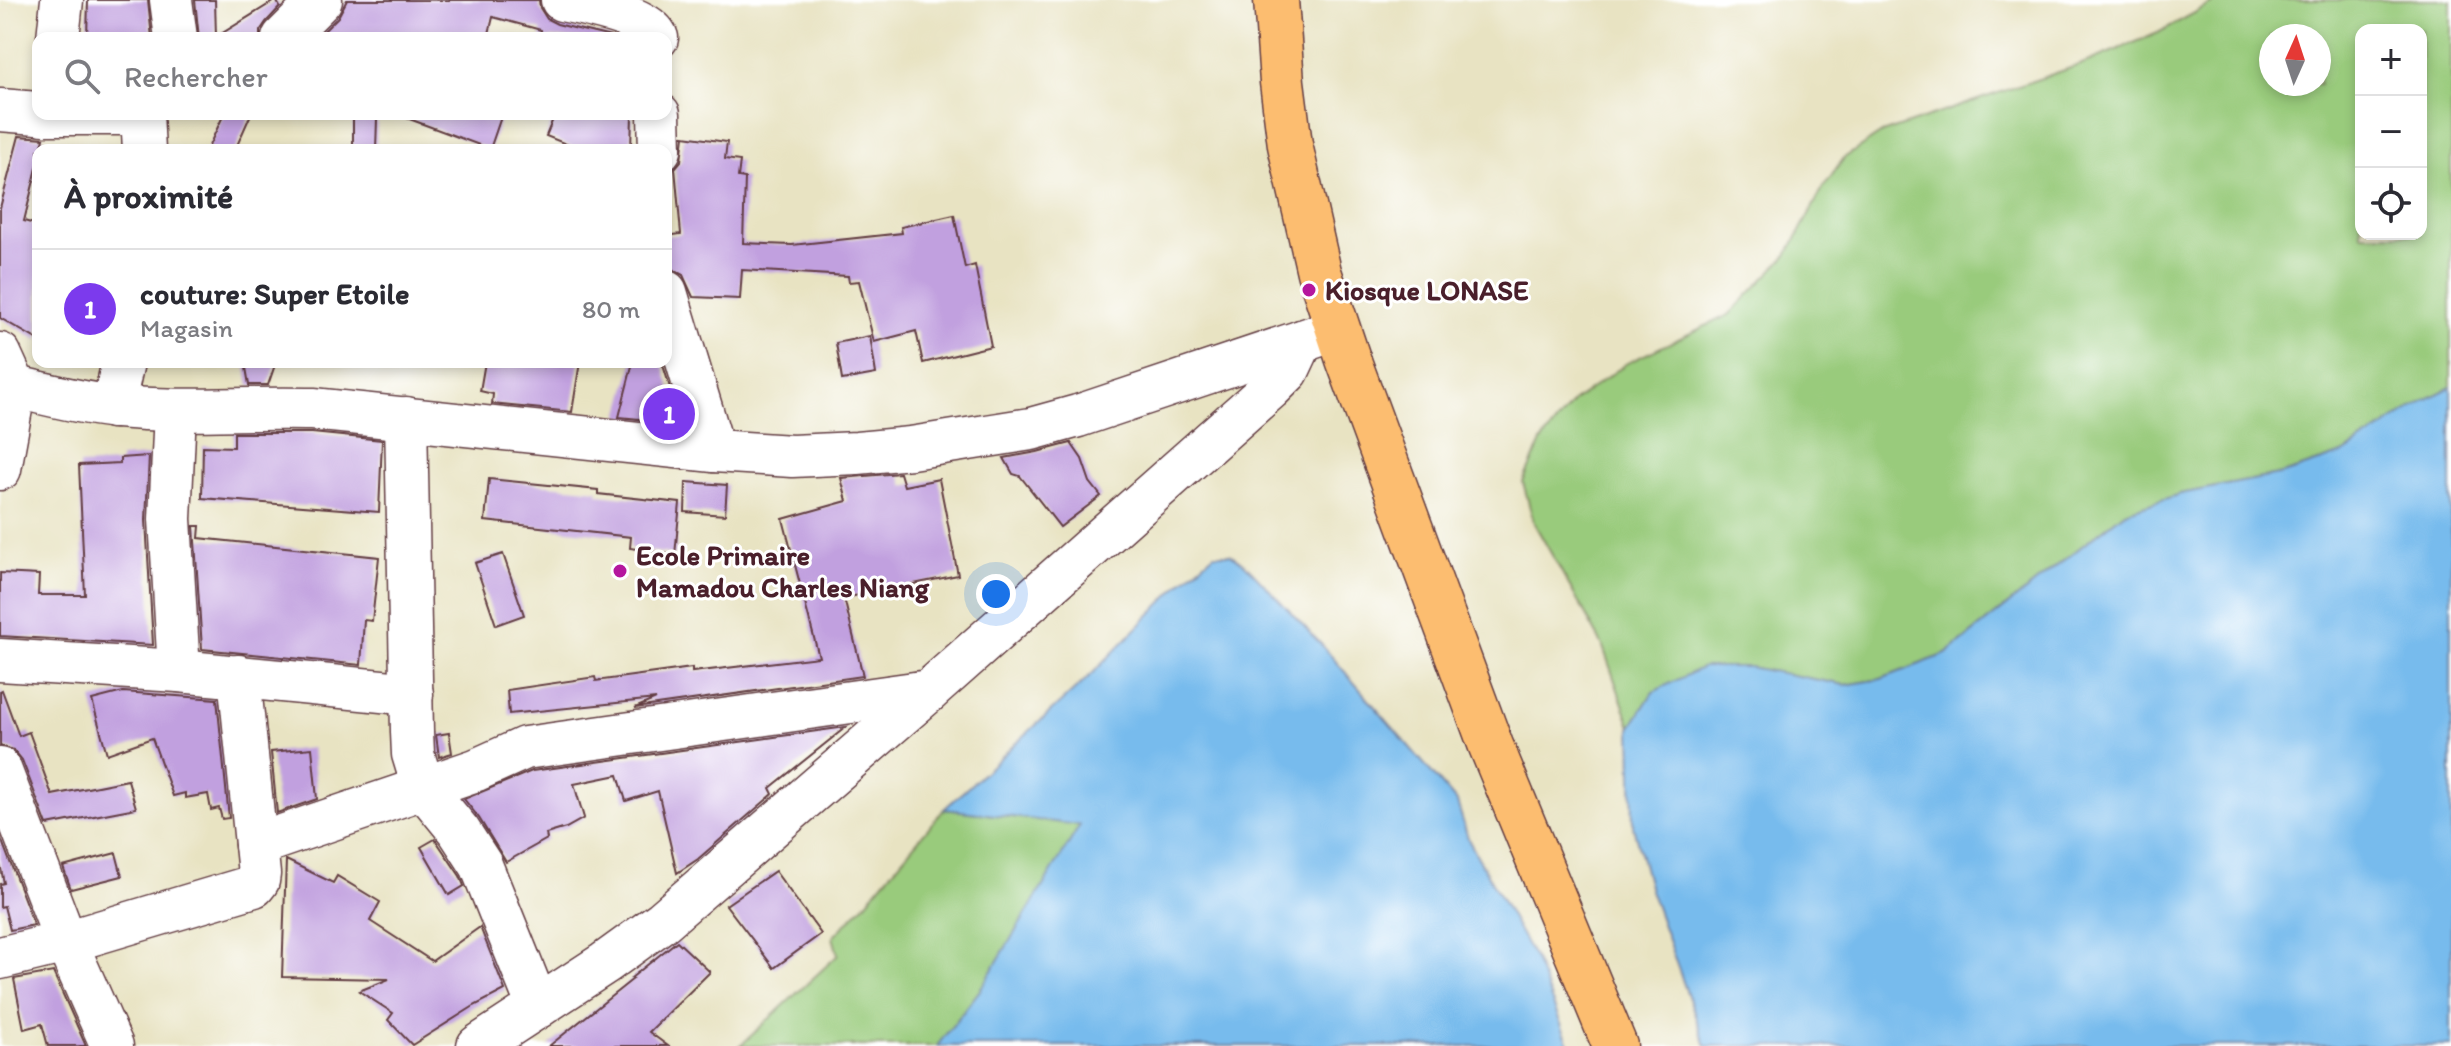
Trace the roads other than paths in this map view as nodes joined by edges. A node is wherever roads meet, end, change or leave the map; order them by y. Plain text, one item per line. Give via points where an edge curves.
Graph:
1 (62, 0) edge
2 (171, 0) edge
3 (321, 0) edge
4 (562, 0) edge
5 (1276, 0) edge
6 (59, 32) edge
7 (175, 32) edge
8 (289, 32) edge
9 (656, 32) edge
10 (0, 110) edge
11 (32, 113) edge
12 (140, 120) edge
13 (659, 120) edge
14 (143, 144) edge
15 (660, 144) edge
16 (672, 314) edge
17 (1320, 335) junction
18 (122, 368) edge
19 (7, 370) edge
20 (113, 407) junction
21 (175, 411) junction
22 (406, 418) junction
23 (714, 451) junction
24 (0, 469) edge
25 (0, 660) edge
26 (179, 671) junction
27 (239, 676) junction
28 (929, 691) junction
29 (412, 694) junction
30 (0, 769) edge
31 (423, 787) junction
32 (256, 845) junction
33 (66, 942) junction
34 (0, 958) edge
35 (538, 1007) junction
36 (112, 1046) edge
37 (478, 1046) edge
38 (1615, 1046) edge

1 - 6 street
2 - 7 street
3 - 8 street
4 - 9 street
5 - 17 highway via 1290,145 1319,272
10 - 11 street
12 - 14 street
13 - 15 street
16 - 23 street
17 - 23 street via 1031,429 857,453
17 - 28 street via 1270,389
17 - 38 highway
18 - 20 street
19 - 20 street
19 - 24 street
20 - 21 street
21 - 22 street via 313,409
21 - 26 street via 170,519
22 - 23 street
22 - 29 street
25 - 26 street
26 - 27 street
27 - 29 street
27 - 32 street
28 - 31 street via 525,748
28 - 35 street via 663,921
29 - 31 street via 413,754
30 - 33 street
31 - 32 street
31 - 35 street via 481,865
32 - 33 street via 259,874 254,886
33 - 34 street
33 - 36 street
35 - 37 street

